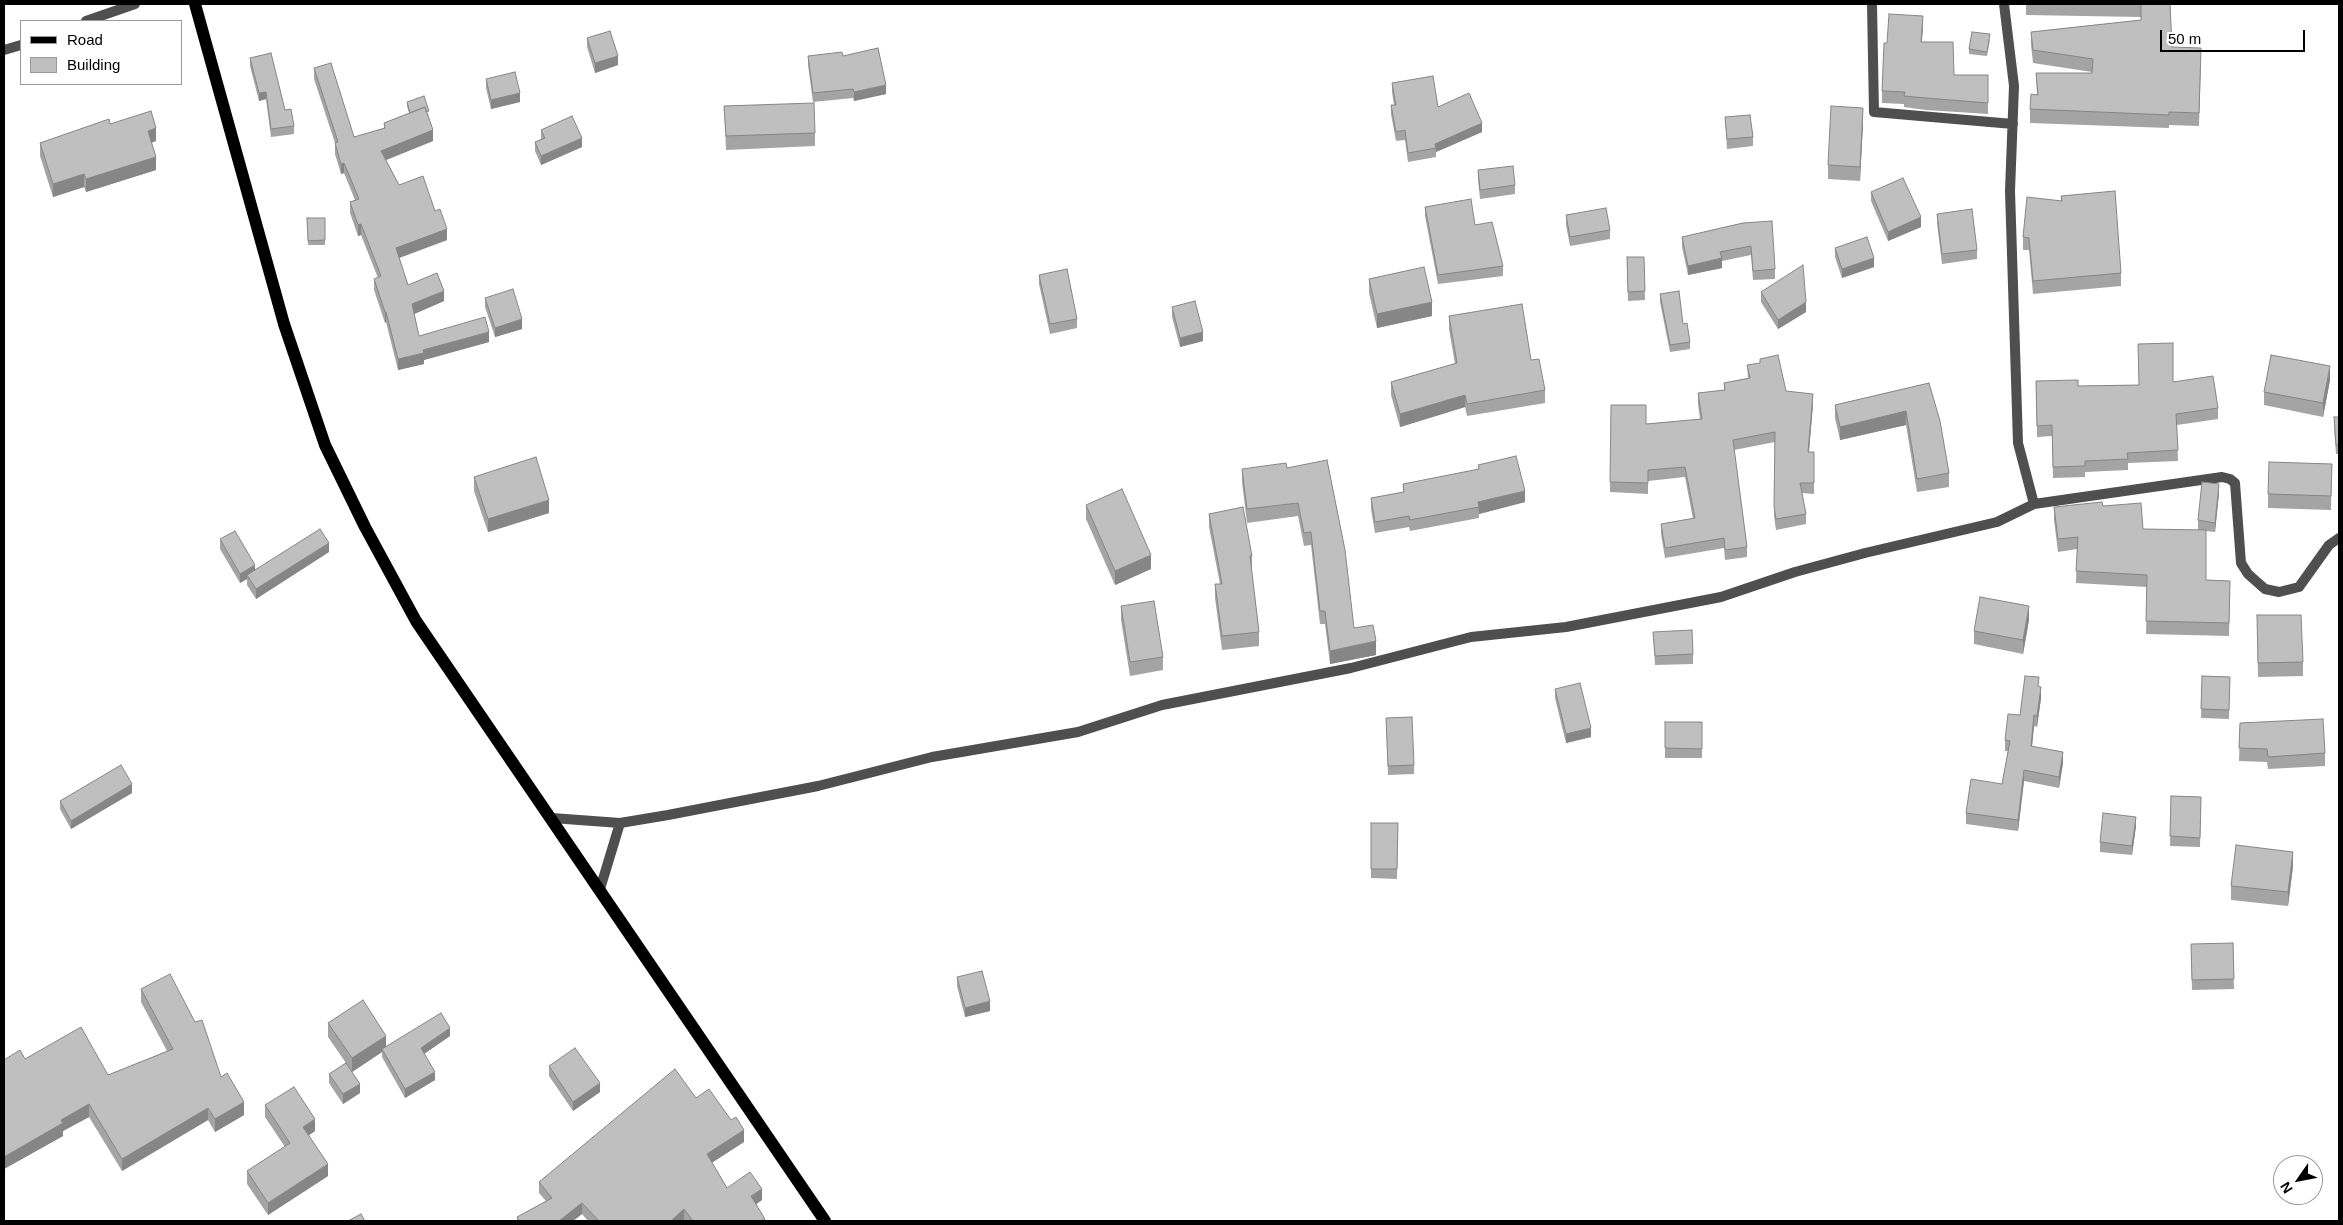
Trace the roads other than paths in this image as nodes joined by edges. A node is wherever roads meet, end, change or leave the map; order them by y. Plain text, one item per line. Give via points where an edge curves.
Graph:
1 (134, 4) edge
2 (195, 4) edge
3 (1872, 4) edge
4 (2004, 4) edge
5 (89, 20) edge
6 (20, 45) edge
7 (4, 50) edge
8 (2013, 124) junction
9 (2034, 504) junction
10 (2339, 538) edge
11 (552, 818) junction
12 (620, 823) junction
13 (600, 889) junction
14 (825, 1221) edge

1 - 5 street
2 - 11 main road via 284,324 325,445 416,621
3 - 8 street via 1874,112
4 - 8 street via 2014,86
6 - 7 street
8 - 9 street via 2010,191 2018,443
9 - 10 street via 2213,478 2230,479 2234,483 2241,563 2265,589 2280,592 2299,587 2330,545
9 - 12 street via 1997,522 1856,555 1721,597 1566,627 1471,637 1351,668 1162,705 1078,732 932,757 818,786
11 - 12 street
11 - 13 main road
12 - 13 street
13 - 14 main road

